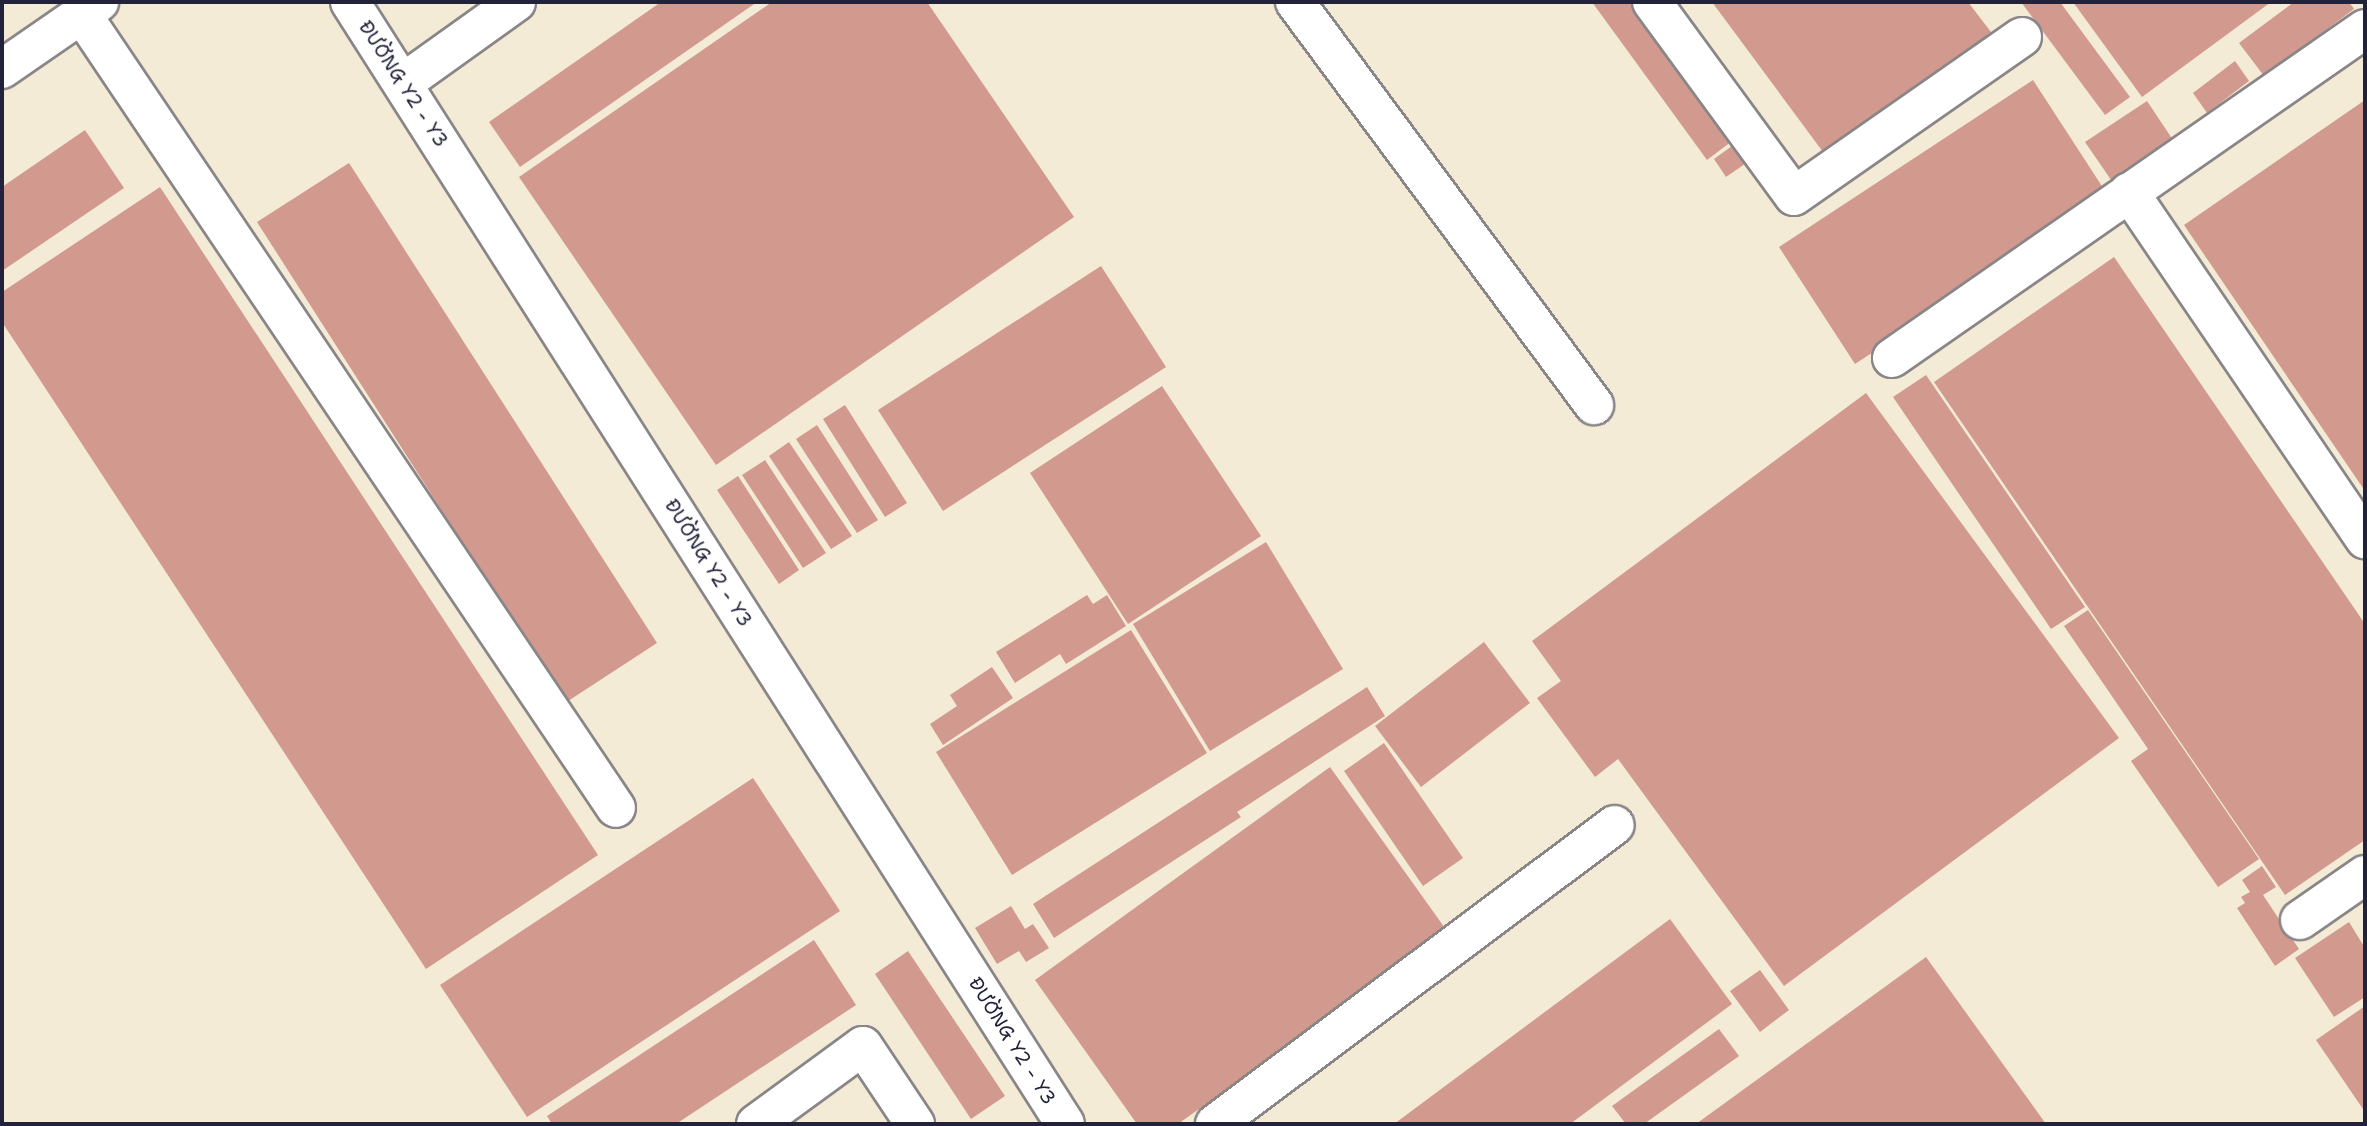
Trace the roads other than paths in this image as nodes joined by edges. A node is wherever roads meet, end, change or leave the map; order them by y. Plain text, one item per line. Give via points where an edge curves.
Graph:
1 (350, 2) edge
2 (516, 2) edge
3 (1295, 2) edge
4 (1652, 2) edge
5 (90, 7) edge
6 (2365, 29) edge
7 (2022, 37) dead end
8 (2, 69) edge
9 (403, 83) junction
10 (2129, 192) junction
11 (1892, 358) dead end
12 (1594, 405) dead end
13 (2365, 539) edge
14 (617, 808) dead end
15 (1614, 825) dead end
16 (2365, 875) edge
17 (2300, 920) dead end
18 (756, 1124) edge
19 (915, 1124) edge
20 (1065, 1124) edge
21 (1214, 1124) edge

1 - 9 street, ĐƯỜNG Y2 - Y3
2 - 9 street
3 - 12 street
4 - 7 street via 1794,196
5 - 8 street
5 - 14 street
6 - 10 street
9 - 20 street, ĐƯỜNG Y2 - Y3
10 - 11 street
10 - 13 street
15 - 21 street
16 - 17 street
18 - 19 street via 863,1046

